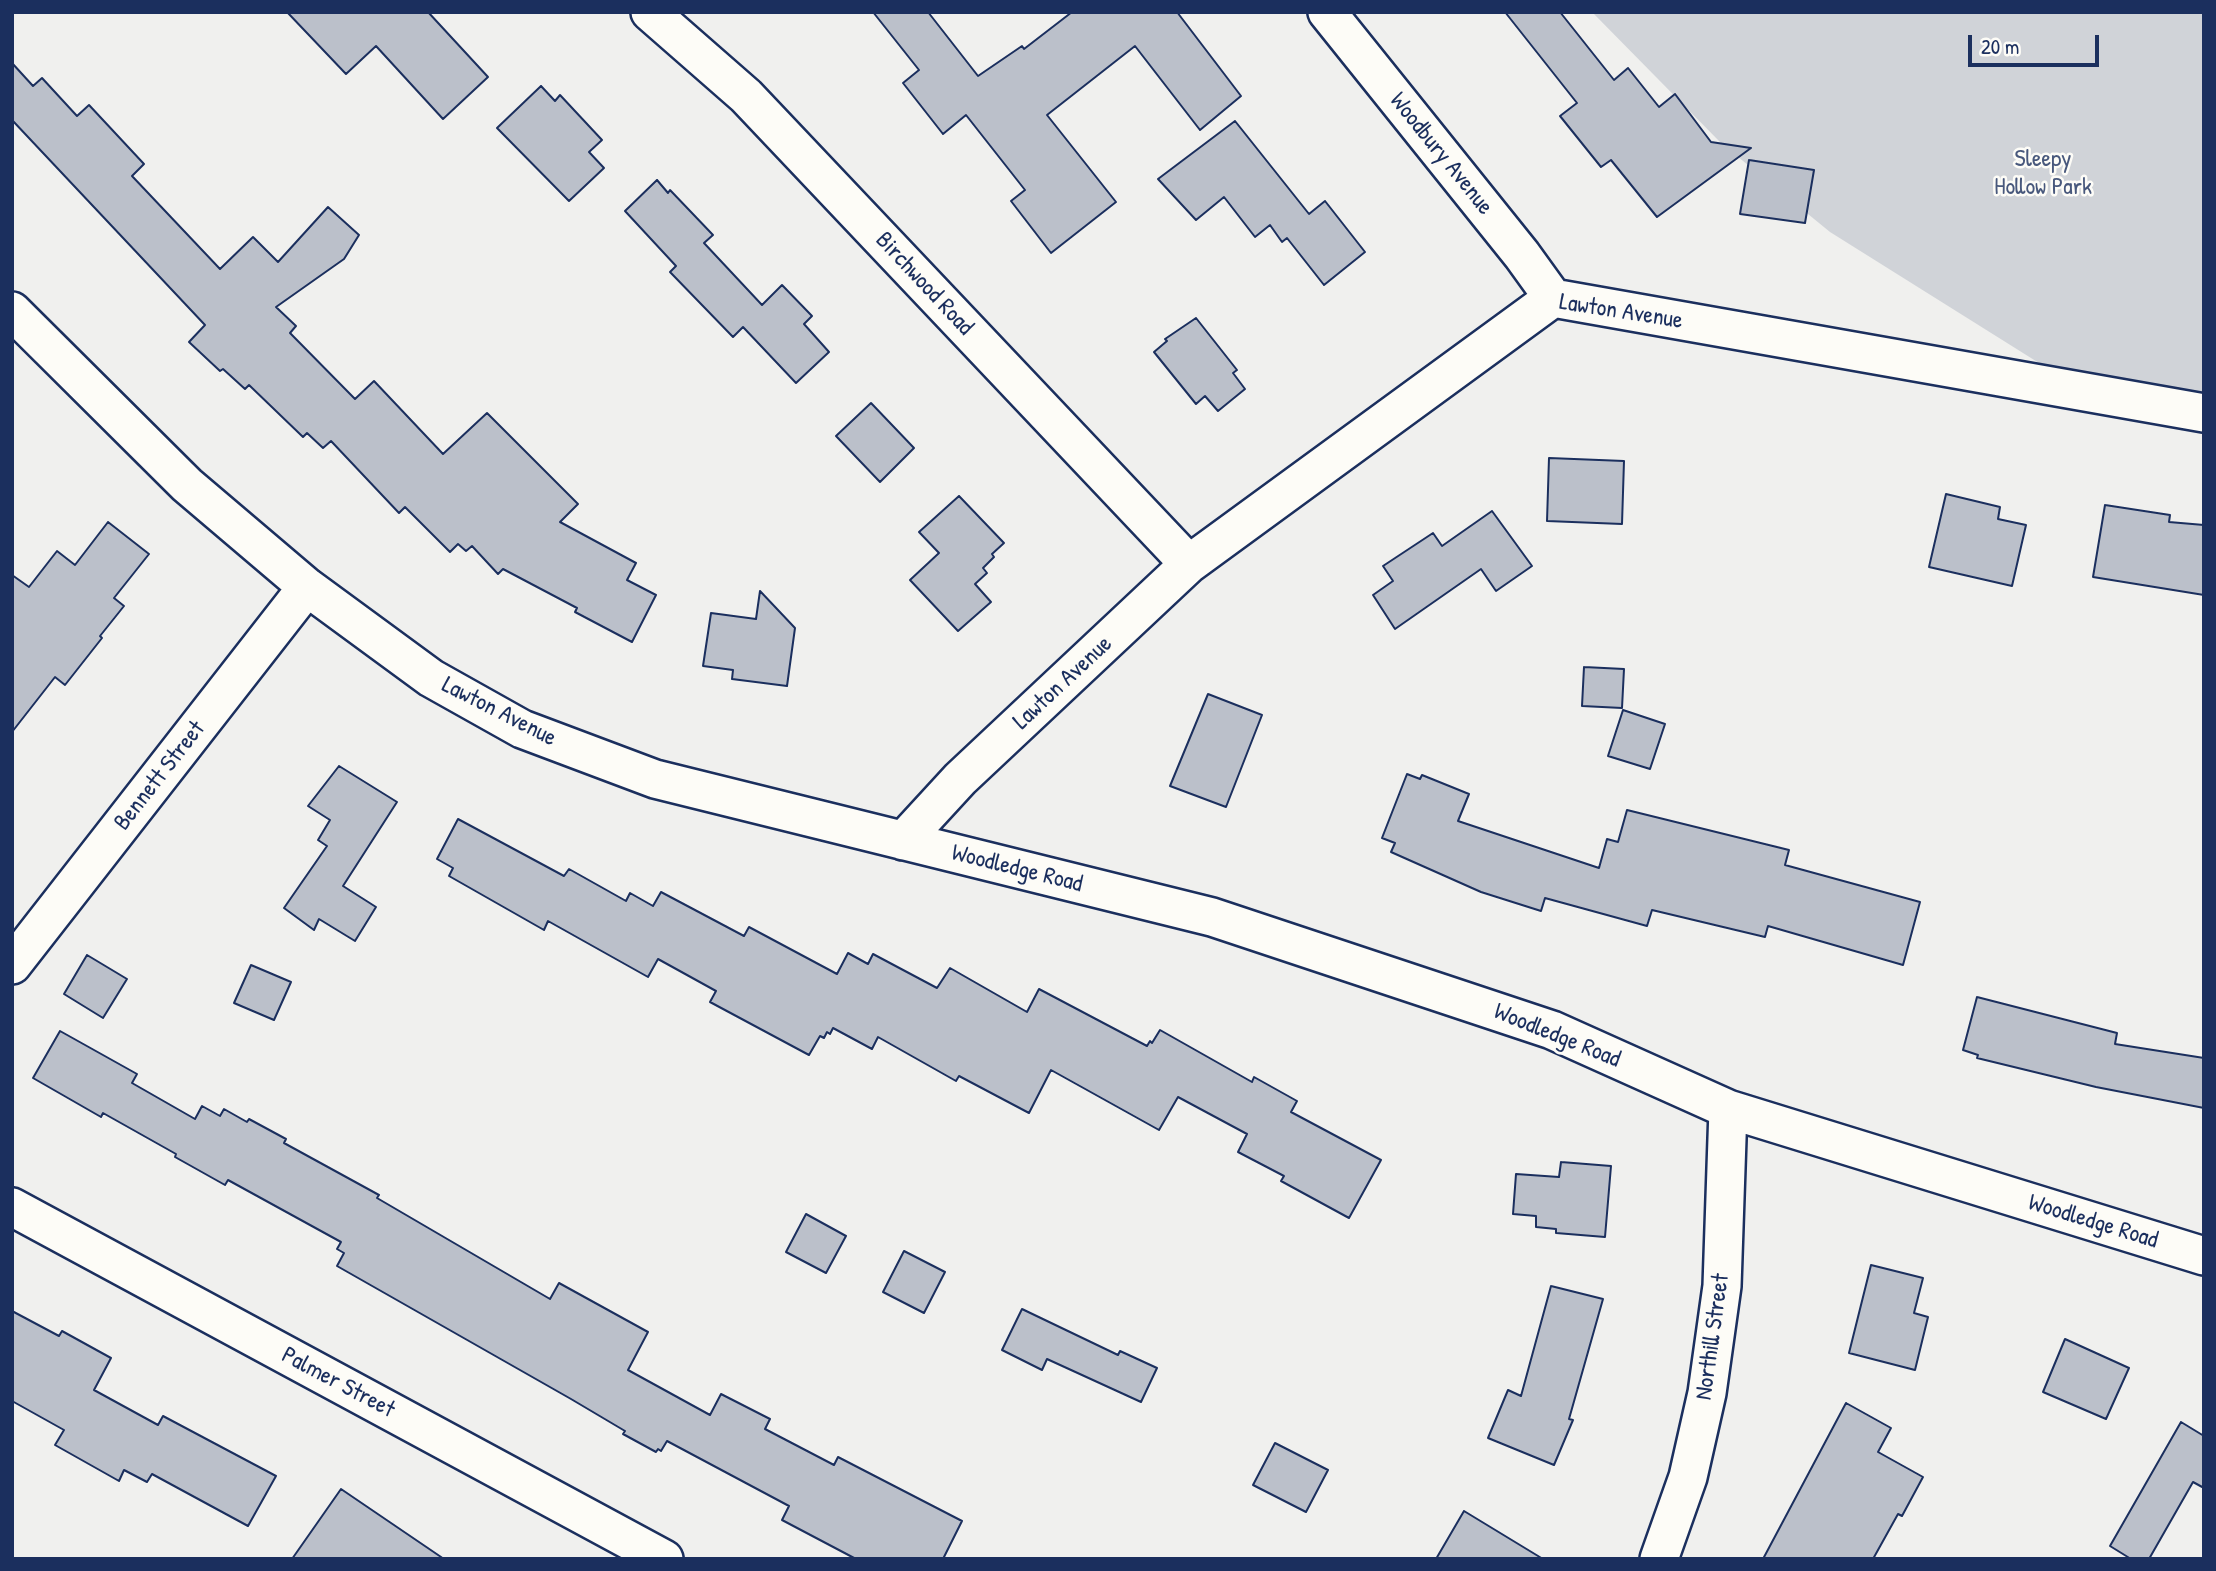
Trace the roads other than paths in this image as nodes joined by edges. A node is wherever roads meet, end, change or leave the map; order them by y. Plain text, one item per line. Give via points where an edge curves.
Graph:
1 (650, 12) edge
2 (1327, 12) edge
3 (1553, 298) junction
4 (12, 311) edge
5 (2204, 413) edge
6 (1189, 564) junction
7 (307, 587) junction
8 (904, 841) junction
9 (12, 965) edge
10 (1728, 1109) junction
11 (12, 1207) edge
12 (2204, 1256) edge
13 (664, 1559) edge
14 (1659, 1559) edge

1 - 6 street, Birchwood Road via 746,96
2 - 3 street, Woodbury Avenue
3 - 5 street, Lawton Avenue
3 - 6 street, Lawton Avenue
4 - 7 street, Lawton Avenue via 187,485
6 - 8 street, Lawton Avenue via 960,779
7 - 8 street, Lawton Avenue via 430,678 522,729 655,779
7 - 9 street, Bennett Street
8 - 10 street, Woodledge Road via 1212,917 1552,1030
10 - 12 street, Woodledge Road
10 - 14 street, Northill Street via 1722,1286 1707,1393 1688,1477
11 - 13 street, Palmer Street

